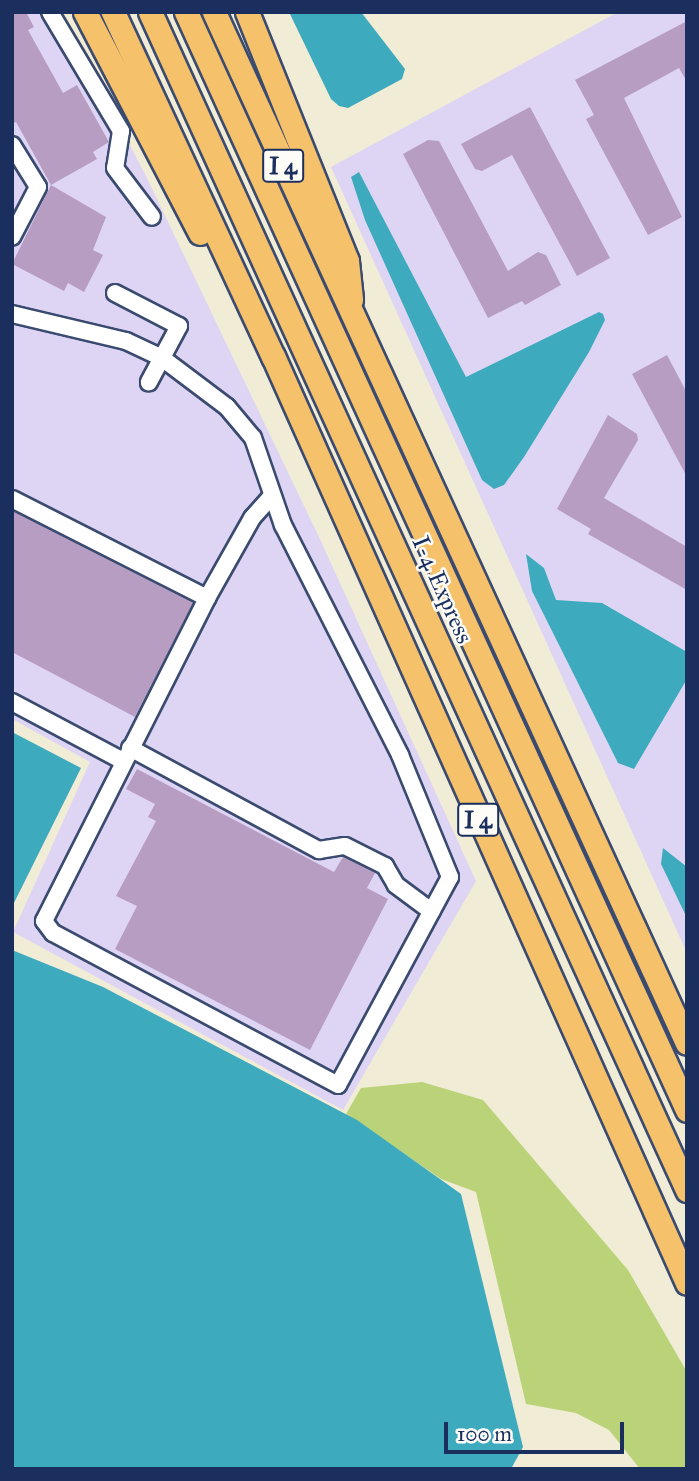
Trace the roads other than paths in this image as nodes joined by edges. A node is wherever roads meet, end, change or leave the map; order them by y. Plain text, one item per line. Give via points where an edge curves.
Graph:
1 (50, 12) edge
2 (85, 12) edge
3 (113, 12) edge
4 (150, 12) edge
5 (186, 12) edge
6 (214, 12) edge
7 (247, 12) edge
8 (12, 145) edge
9 (152, 217) dead end
10 (12, 237) edge
11 (239, 281) junction
12 (115, 293) dead end
13 (12, 314) edge
14 (353, 320) junction
15 (162, 358) junction
16 (149, 382) dead end
17 (272, 496) junction
18 (12, 499) edge
19 (207, 598) junction
20 (12, 702) edge
21 (127, 755) junction
22 (431, 911) junction
23 (687, 1043) edge
24 (687, 1110) edge
25 (687, 1190) edge
26 (687, 1283) edge

1 - 9 street via 121,131 115,168
2 - 11 highway via 211,254
3 - 11 highway, I 4
4 - 25 highway, I-4 Express
5 - 24 highway, I-4 Express
6 - 14 highway, I 4
7 - 14 highway via 347,261
8 - 10 street via 38,187
11 - 26 highway, I 4
12 - 15 street via 179,326
13 - 15 street via 93,330
14 - 23 highway, I 4
15 - 16 street
15 - 17 street via 227,407 253,438
17 - 19 street via 252,518
17 - 22 street via 400,755 450,877
18 - 19 street
19 - 21 street
20 - 21 street
21 - 22 street via 319,849 345,846 385,866 396,885
21 - 22 street via 44,921 53,933 338,1085

